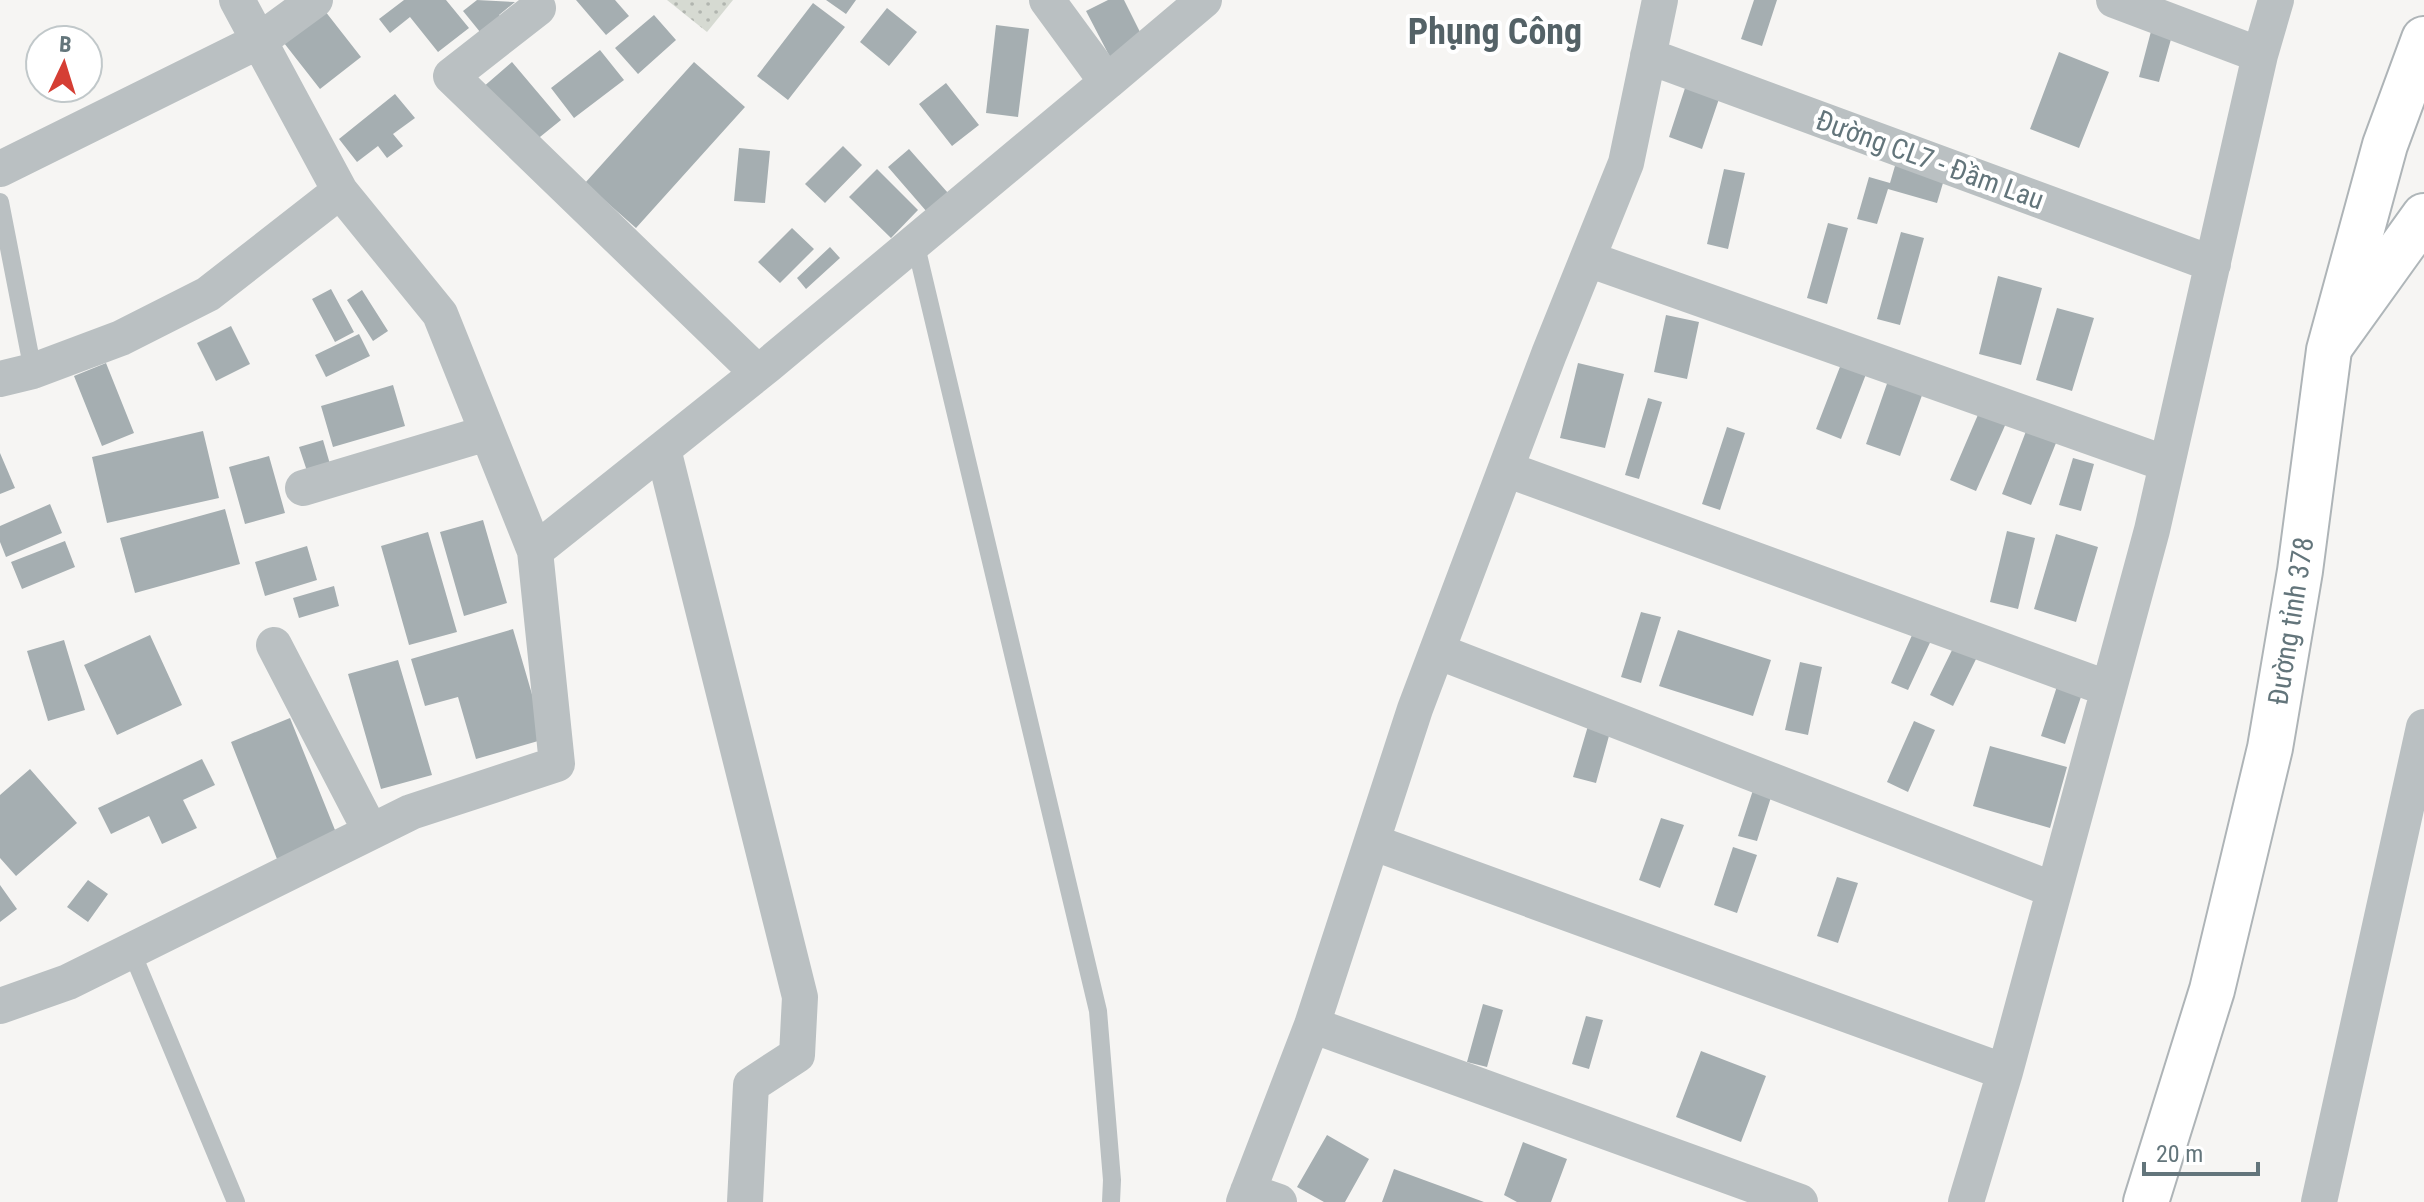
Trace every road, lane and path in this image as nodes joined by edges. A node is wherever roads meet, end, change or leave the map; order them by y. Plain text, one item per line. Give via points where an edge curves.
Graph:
1 (237, 0) edge
2 (315, 0) edge
3 (1047, 0) edge
4 (1204, 0) edge
5 (1660, 0) edge
6 (2114, 0) edge
7 (2276, 0) edge
8 (538, 8) dead end
9 (2424, 39) edge
10 (259, 41) junction
11 (2260, 55) junction
12 (1648, 56) junction
13 (1107, 82) junction
14 (0, 169) edge
15 (340, 191) junction
16 (0, 202) edge
17 (2424, 216) edge
18 (915, 242) junction
19 (1588, 259) junction
20 (2213, 264) junction
21 (2329, 350) junction
22 (758, 373) junction
23 (16, 375) edge
24 (487, 433) junction
25 (663, 449) junction
26 (2167, 464) junction
27 (1506, 469) junction
28 (303, 488) dead end
29 (535, 551) junction
30 (274, 645) dead end
31 (1437, 651) junction
32 (2109, 689) junction
33 (2424, 727) edge
34 (371, 832) junction
35 (1372, 842) junction
36 (2054, 890) junction
37 (131, 950) junction
38 (0, 1006) edge
39 (1312, 1025) junction
40 (2005, 1072) junction
41 (1257, 1198) edge
42 (236, 1202) edge
43 (745, 1202) edge
44 (1111, 1202) edge
45 (1800, 1202) edge
46 (1966, 1202) edge
47 (2146, 1202) edge
48 (2319, 1202) edge

1 - 10 street
2 - 10 street
3 - 13 street
4 - 13 street
5 - 12 street
6 - 11 street
7 - 11 street
8 - 22 street via 451,76
9 - 21 main road, Đường tỉnh 378 via 2385,145
10 - 14 street
10 - 15 street
11 - 20 street
12 - 19 street via 1626,163
12 - 20 street, Đường CL7 - Đầm Lau
13 - 18 street
15 - 23 street via 208,294 121,338
15 - 24 street via 440,314
16 - 23 lane
17 - 21 main road
18 - 22 street
18 - 44 lane via 1098,1011
19 - 26 street
19 - 27 street
20 - 26 street
21 - 47 main road, Đường tỉnh 378 via 2270,748 2212,990
22 - 25 street
24 - 28 street
24 - 29 street
25 - 29 street
25 - 43 street via 800,997 797,1055 751,1085
26 - 32 street
27 - 31 street
27 - 32 street
29 - 34 street via 557,764 411,812
30 - 34 street
31 - 35 street
31 - 36 street
32 - 36 street
33 - 48 street
34 - 37 street
35 - 39 street
35 - 40 street
36 - 40 street
37 - 38 street via 68,982
37 - 42 lane
39 - 41 street
39 - 45 street
40 - 46 street

